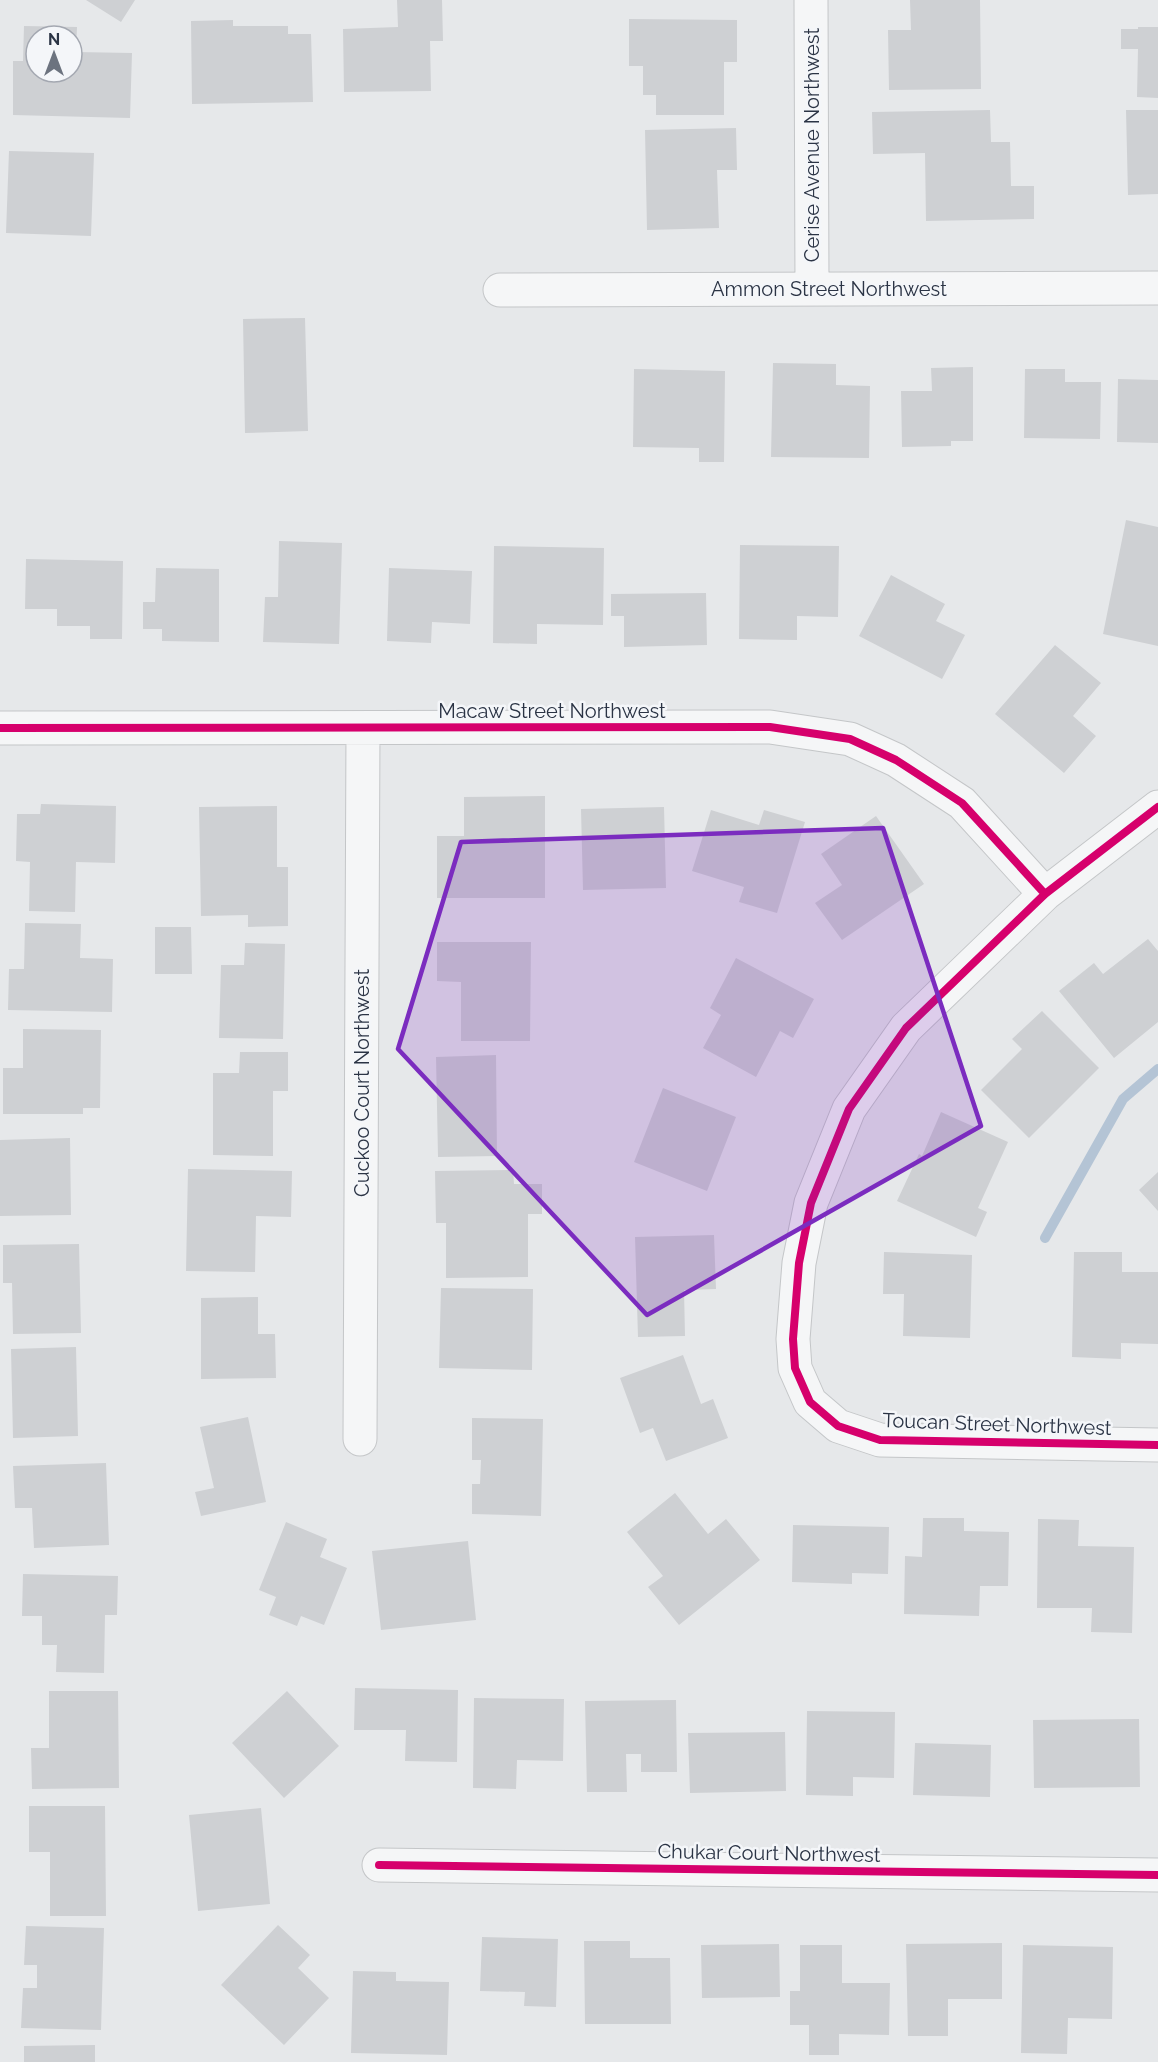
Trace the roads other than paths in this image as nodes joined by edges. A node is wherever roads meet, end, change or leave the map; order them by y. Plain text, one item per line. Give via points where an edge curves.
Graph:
1 (811, 0) edge
2 (1158, 288) edge
3 (812, 289) junction
4 (500, 290) dead end
5 (0, 728) edge
6 (363, 728) junction
7 (1158, 807) edge
8 (1046, 894) junction
9 (360, 1439) dead end
10 (1158, 1445) edge
11 (379, 1864) dead end
12 (1158, 1875) edge

1 - 3 street, Cerise Avenue Northwest
2 - 3 street, Ammon Street Northwest
3 - 4 street, Ammon Street Northwest
5 - 6 street, Macaw Street Northwest
6 - 8 street, Macaw Street Northwest via 770,727 850,739 896,760 962,803
6 - 9 street, Cuckoo Court Northwest
7 - 8 street
8 - 10 street, Toucan Street Northwest via 906,1028 849,1109 811,1203 799,1263 793,1339 795,1368 810,1402 838,1426 880,1440
11 - 12 street, Chukar Court Northwest

